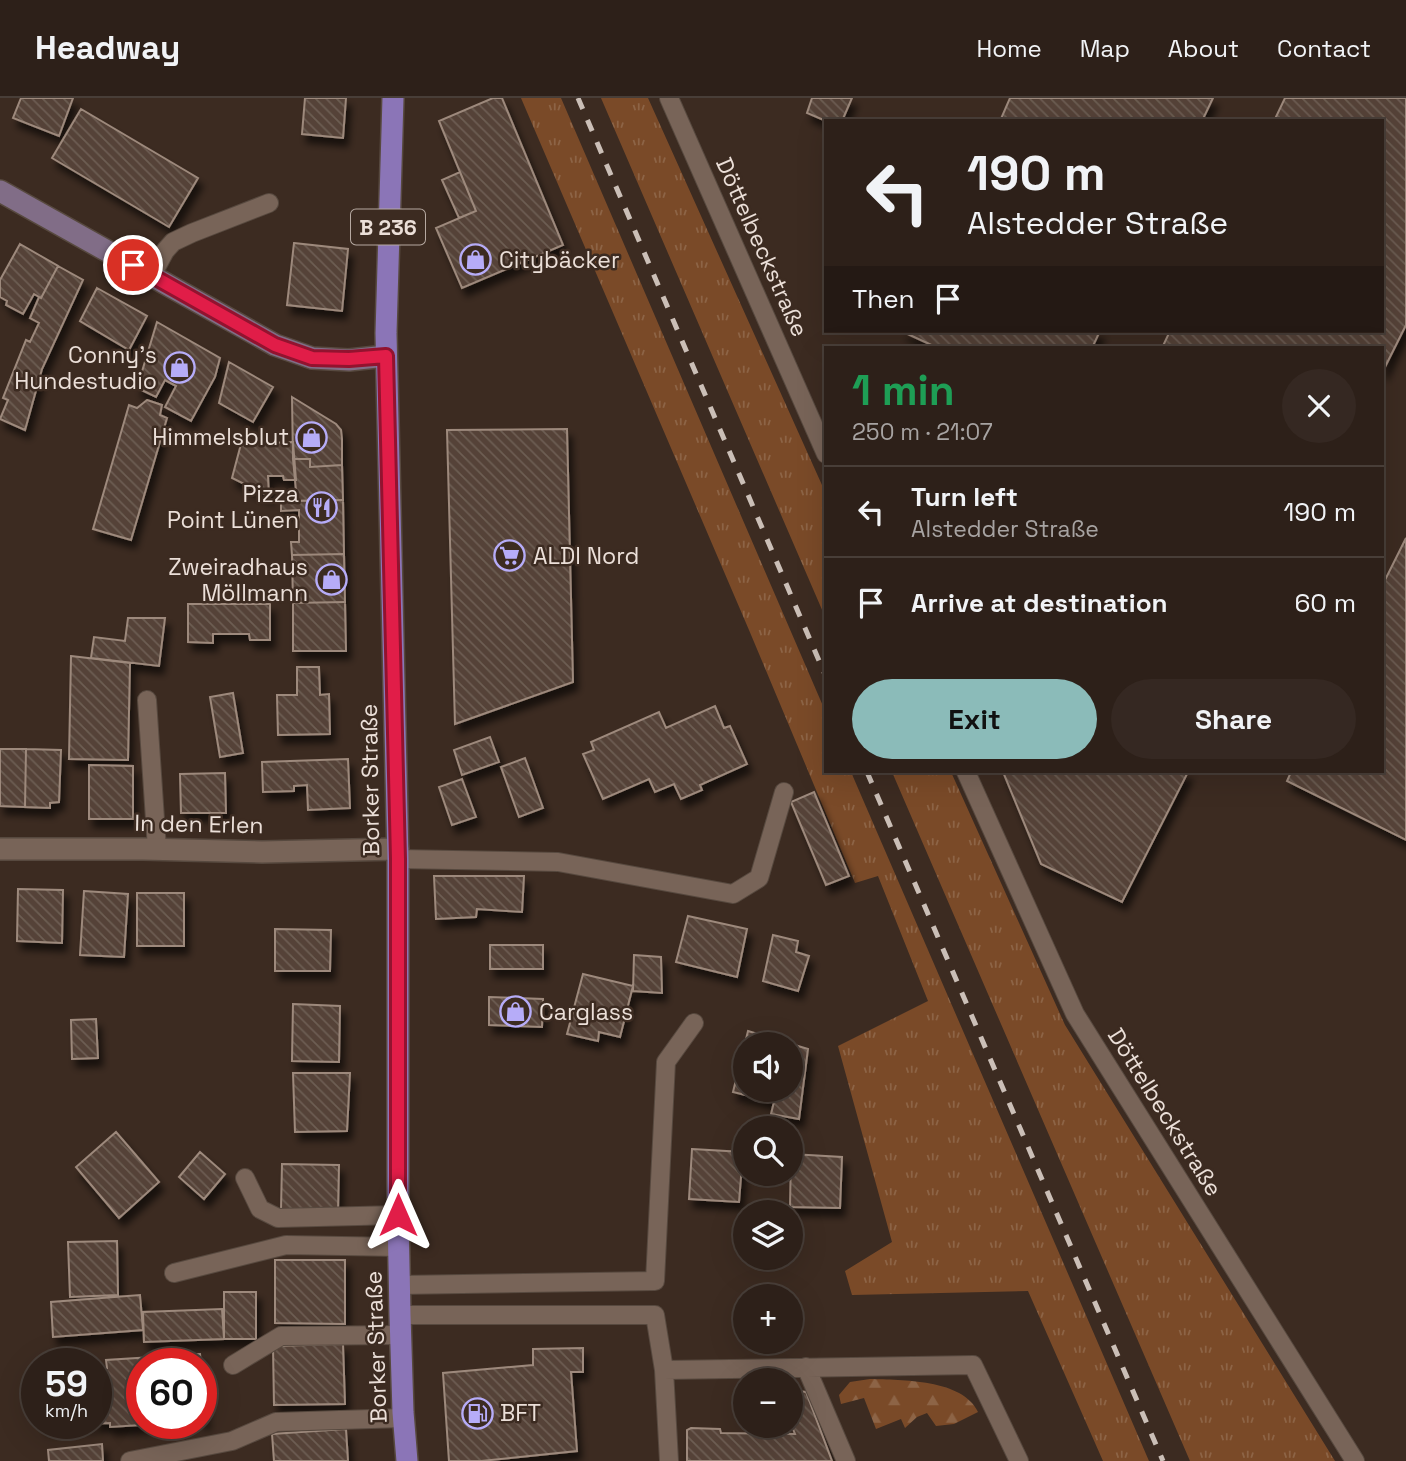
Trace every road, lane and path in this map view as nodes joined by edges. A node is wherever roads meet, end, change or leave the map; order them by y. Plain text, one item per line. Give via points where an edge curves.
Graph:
1 (393, 98) edge
2 (669, 98) edge
3 (0, 191) edge
4 (269, 203) dead end
5 (152, 275) junction
6 (386, 356) junction
7 (824, 449) edge
8 (147, 700) dead end
9 (966, 773) edge
10 (783, 792) dead end
11 (0, 849) edge
12 (157, 849) junction
13 (398, 854) junction
14 (694, 1023) dead end
15 (245, 1178) dead end
16 (398, 1215) junction
17 (399, 1247) junction
18 (174, 1273) dead end
19 (399, 1285) junction
20 (400, 1325) junction
21 (233, 1365) dead end
22 (806, 1367) junction
23 (664, 1370) junction
24 (403, 1418) junction
25 (130, 1461) edge
26 (407, 1461) edge
27 (668, 1461) edge
28 (846, 1461) edge
29 (1019, 1461) edge
30 (1355, 1461) edge

1 - 6 main road, Borker Straße / B 236
2 - 7 lane, Döttelbeckstraße
3 - 5 street
4 - 5 lane via 173,242
5 - 6 street via 275,345 312,358
6 - 13 main road, Borker Straße / B 236
8 - 12 lane
9 - 30 lane, Döttelbeckstraße via 1075,1014
10 - 13 lane via 759,878 733,894 558,862
11 - 12 street, In den Erlen
12 - 13 street, In den Erlen
13 - 16 main road, Borker Straße / B 236
14 - 19 lane via 666,1062 655,1281
15 - 16 lane via 260,1209 278,1218
16 - 17 main road, Borker Straße / B 236
17 - 18 lane via 286,1245
17 - 19 main road, Borker Straße / B 236
19 - 20 main road, Borker Straße / B 236
20 - 21 lane via 281,1336
20 - 23 lane via 654,1315
20 - 24 main road, Borker Straße / B 236
22 - 23 lane
22 - 28 lane
22 - 29 lane via 973,1365
23 - 27 lane
24 - 25 lane via 275,1422 232,1441
24 - 26 main road, Borker Straße / B 236

